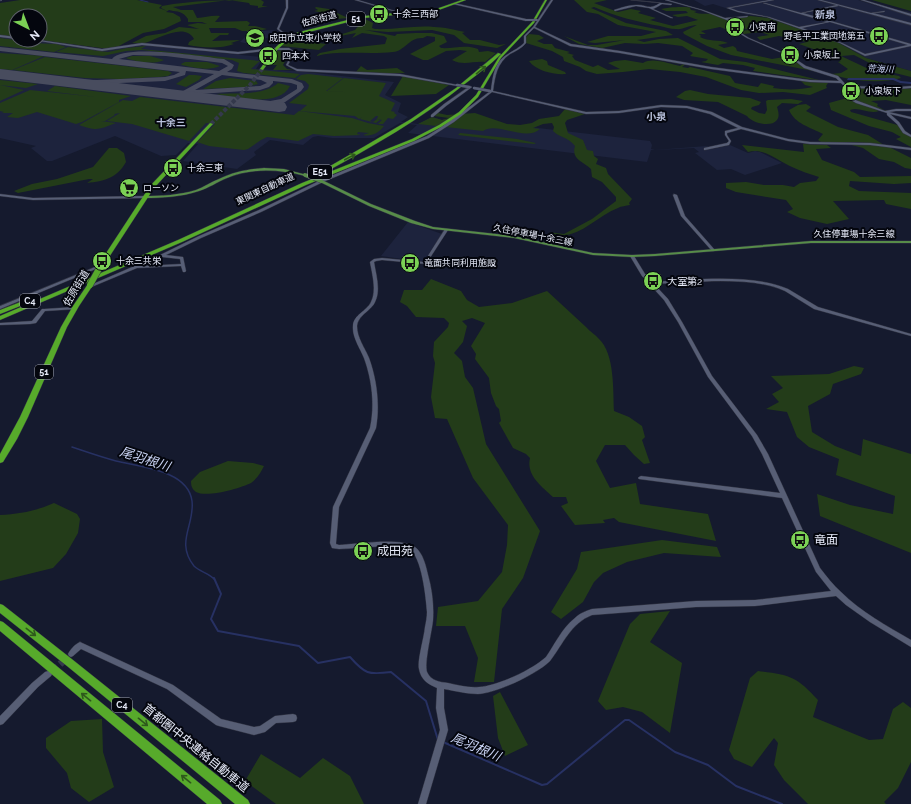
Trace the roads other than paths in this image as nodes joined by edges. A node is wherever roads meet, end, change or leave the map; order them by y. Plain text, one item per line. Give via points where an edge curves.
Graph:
1 (287, 0) edge
2 (356, 0) edge
3 (465, 0) edge
4 (543, 0) edge
5 (546, 0) edge
6 (552, 0) edge
7 (632, 0) edge
8 (666, 0) edge
9 (754, 0) edge
10 (773, 0) edge
11 (819, 0) edge
12 (862, 0) edge
13 (761, 2) junction
14 (662, 3) junction
15 (454, 4) junction
16 (681, 4) junction
17 (840, 5) junction
18 (653, 8) junction
19 (614, 10) dead end
20 (884, 11) dead end
21 (401, 13) junction
22 (800, 13) junction
23 (871, 14) junction
24 (911, 15) edge
25 (768, 17) junction
26 (672, 18) dead end
27 (725, 18) junction
28 (538, 20) junction
29 (830, 22) junction
30 (911, 24) edge
31 (534, 27) junction
32 (799, 28) junction
33 (294, 35) junction
34 (48, 42) edge
35 (911, 45) edge
36 (276, 49) junction
37 (262, 69) tunnel mouth
38 (842, 82) junction
39 (471, 87) junction
40 (846, 87) junction
41 (911, 87) edge
42 (491, 91) junction
43 (911, 110) edge
44 (886, 113) junction
45 (432, 116) dead end
46 (911, 118) edge
47 (211, 124) tunnel mouth
48 (741, 128) junction
49 (911, 136) edge
50 (705, 149) dead end
51 (911, 149) edge
52 (322, 181) junction
53 (0, 195) edge
54 (675, 195) dead end
55 (144, 197) junction
56 (446, 230) junction
57 (911, 242) edge
58 (713, 250) junction
59 (161, 256) junction
60 (632, 256) junction
61 (182, 265) junction
62 (101, 267) junction
63 (135, 267) junction
64 (184, 271) dead end
65 (651, 283) junction
66 (89, 286) junction
67 (0, 308) edge
68 (75, 308) junction
69 (0, 313) edge
70 (0, 322) edge
71 (911, 335) edge
72 (0, 460) edge
73 (641, 478) dead end
74 (784, 496) junction
75 (836, 593) junction
76 (0, 608) edge
77 (0, 625) edge
78 (911, 644) edge
79 (71, 654) tunnel mouth
80 (48, 674) tunnel mouth
81 (441, 686) junction
82 (293, 718) dead end
83 (0, 721) edge
84 (216, 804) edge
85 (244, 804) edge
86 (422, 804) edge

1 - 33 street via 287,8 278,29
2 - 21 street
3 - 15 highway, 佐原街道 / 51
69 -> 4 highway, 東関東自動車道 / E51 via 273,196 390,134 436,104 488,64 523,29
5 - 70 highway, 東関東自動車道 / E51 via 530,26 503,54 477,96 449,120 408,142 304,184
6 - 28 street
7 - 14 street
8 - 16 street
9 - 13 street
10 - 13 street
11 - 17 street
12 - 24 street
13 - 22 street
13 - 25 street via 728,8 744,14
14 - 16 street
14 - 18 street
15 - 21 highway, 佐原街道 / 51 via 434,10
15 - 28 street, bridge via 526,20
16 - 27 street
17 - 22 street
17 - 23 street
18 - 19 street via 636,5
18 - 26 street via 650,8
20 - 23 street
21 - 33 highway, 佐原街道 / 51 via 358,18
22 - 29 street
23 - 30 street
25 - 27 street via 752,15
25 - 32 street
27 - 38 street via 733,22 740,33 748,38 790,56 805,67 837,77
28 - 31 street
29 - 32 street
29 - 35 street
31 - 38 street via 570,45 711,68 810,81
31 - 42 street via 525,36 523,46 505,57 498,65
32 - 35 street via 841,43 862,55 869,56
33 - 36 highway, 佐原街道 / 51
34 - 36 street via 104,50 142,44 238,54
36 - 37 highway, 佐原街道 / 51
36 - 39 street, bridge via 293,51 287,64 296,70 400,75
38 - 40 street
39 - 42 street, bridge
39 - 45 street
40 - 41 street
40 - 44 street via 854,101
42 - 48 street via 586,113 622,112 660,106 687,107 711,113
42 - 52 street via 461,116 428,137
43 - 44 street
44 - 46 street
44 - 49 street
47 - 55 highway, 佐原街道 / 51
48 - 50 street via 726,132 730,141 728,144
48 - 51 street via 800,142 870,144
52 - 55 main road, 久住停車場十余三線, bridge via 282,170 254,170 225,177 191,192
52 - 56 main road, 久住停車場十余三線 via 362,202 413,222
52 - 59 street
53 - 55 street via 33,199
54 - 58 street via 684,216
55 - 62 highway, 佐原街道 / 51
56 - 60 main road, 久住停車場十余三線 via 514,237 593,254
56 - 81 street via 425,263 382,259 372,262 376,295 357,320 355,327 370,371 375,420 336,507 333,543 336,547 402,545 415,550 422,562 430,608 422,671 428,680
57 - 58 main road, 久住停車場十余三線 via 811,242
58 - 60 main road, 久住停車場十余三線
59 - 61 street via 181,257
59 - 63 street
60 - 65 street
61 - 63 street
61 - 64 street
62 - 66 highway, 佐原街道 / 51, bridge
62 - 67 street
63 - 66 street
65 - 71 street via 740,281 771,285 792,292 816,308
65 - 74 street via 677,316 710,377 754,435
66 - 68 highway, 佐原街道 / 51
68 - 70 street via 44,310 30,323
68 - 72 highway, 佐原街道 / 51 via 50,358 19,431
73 - 74 street
74 - 75 street via 818,570
75 - 78 street via 850,606
75 - 81 street via 754,603 696,604 592,612 577,618 547,661 537,668 481,691
76 -> 85 highway, 首都圏中央連絡自動車道 / C4
84 -> 77 highway, C4
79 - 82 street via 80,645 170,687 219,722 246,730 258,731 275,720
80 - 83 street
81 - 86 street via 440,708 444,730

